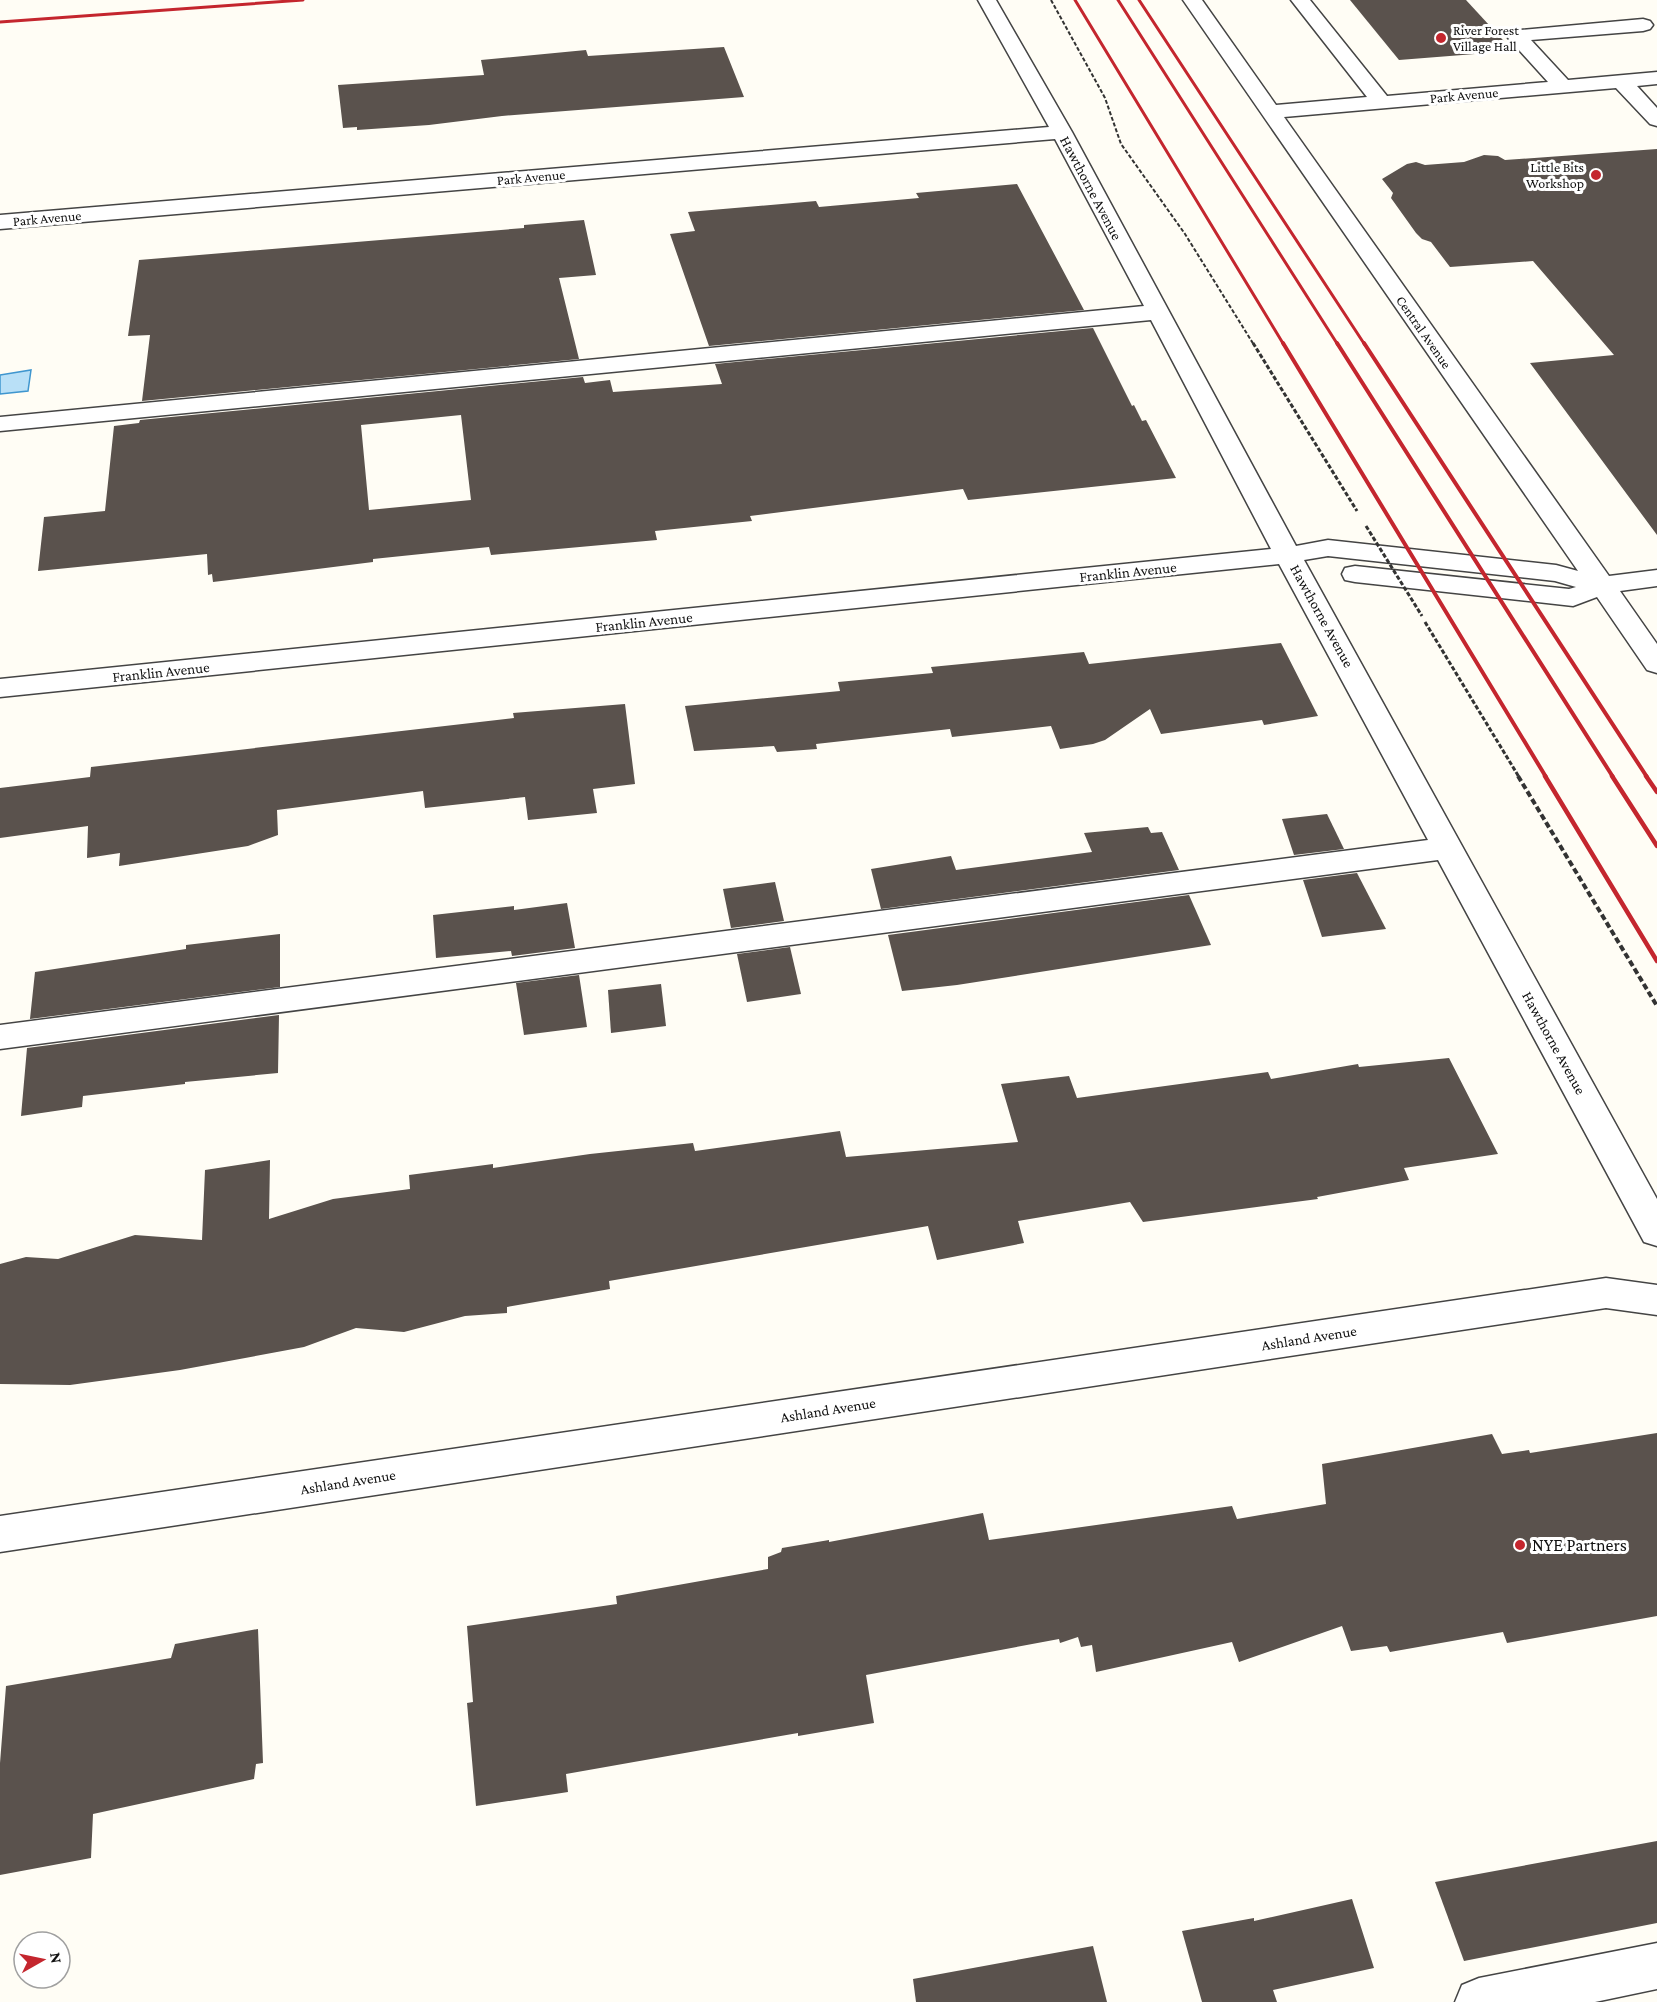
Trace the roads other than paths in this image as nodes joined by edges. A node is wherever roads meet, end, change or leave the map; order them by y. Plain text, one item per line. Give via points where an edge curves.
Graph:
1 (987, 0) edge
2 (1192, 0) edge
3 (1300, 0) edge
4 (1626, 8) dead end
5 (1650, 32) edge
6 (1657, 78) edge
7 (1622, 81) junction
8 (1563, 86) junction
9 (1381, 102) junction
10 (1270, 112) junction
11 (1657, 120) edge
12 (1062, 132) junction
13 (0, 222) edge
14 (1158, 312) junction
15 (0, 424) edge
16 (1288, 555) junction
17 (1657, 578) edge
18 (1601, 585) junction
19 (1657, 664) edge
20 (0, 688) edge
21 (1448, 848) junction
22 (0, 1037) edge
23 (1657, 1232) edge
24 (1657, 1300) edge
25 (0, 1534) edge
26 (1657, 1966) edge
27 (1479, 2002) edge

1 - 12 street, Hawthorne Avenue
2 - 10 street, Central Avenue
3 - 9 street
4 - 5 street
5 - 8 street via 1516,35
6 - 7 street, Park Avenue
7 - 8 street, Park Avenue
7 - 11 street
8 - 9 street, Park Avenue
9 - 10 street, Park Avenue
10 - 18 street, Central Avenue
12 - 13 street, Park Avenue
12 - 14 street, Hawthorne Avenue
14 - 15 street
14 - 16 street, Hawthorne Avenue
16 - 18 street, Franklin Avenue via 1340,573 1573,598
16 - 20 street, Franklin Avenue
16 - 21 street, Hawthorne Avenue
17 - 18 street, Franklin Avenue
18 - 19 street, Central Avenue
21 - 22 street
21 - 23 street, Hawthorne Avenue
24 - 25 street, Ashland Avenue via 1606,1293
26 - 27 street

